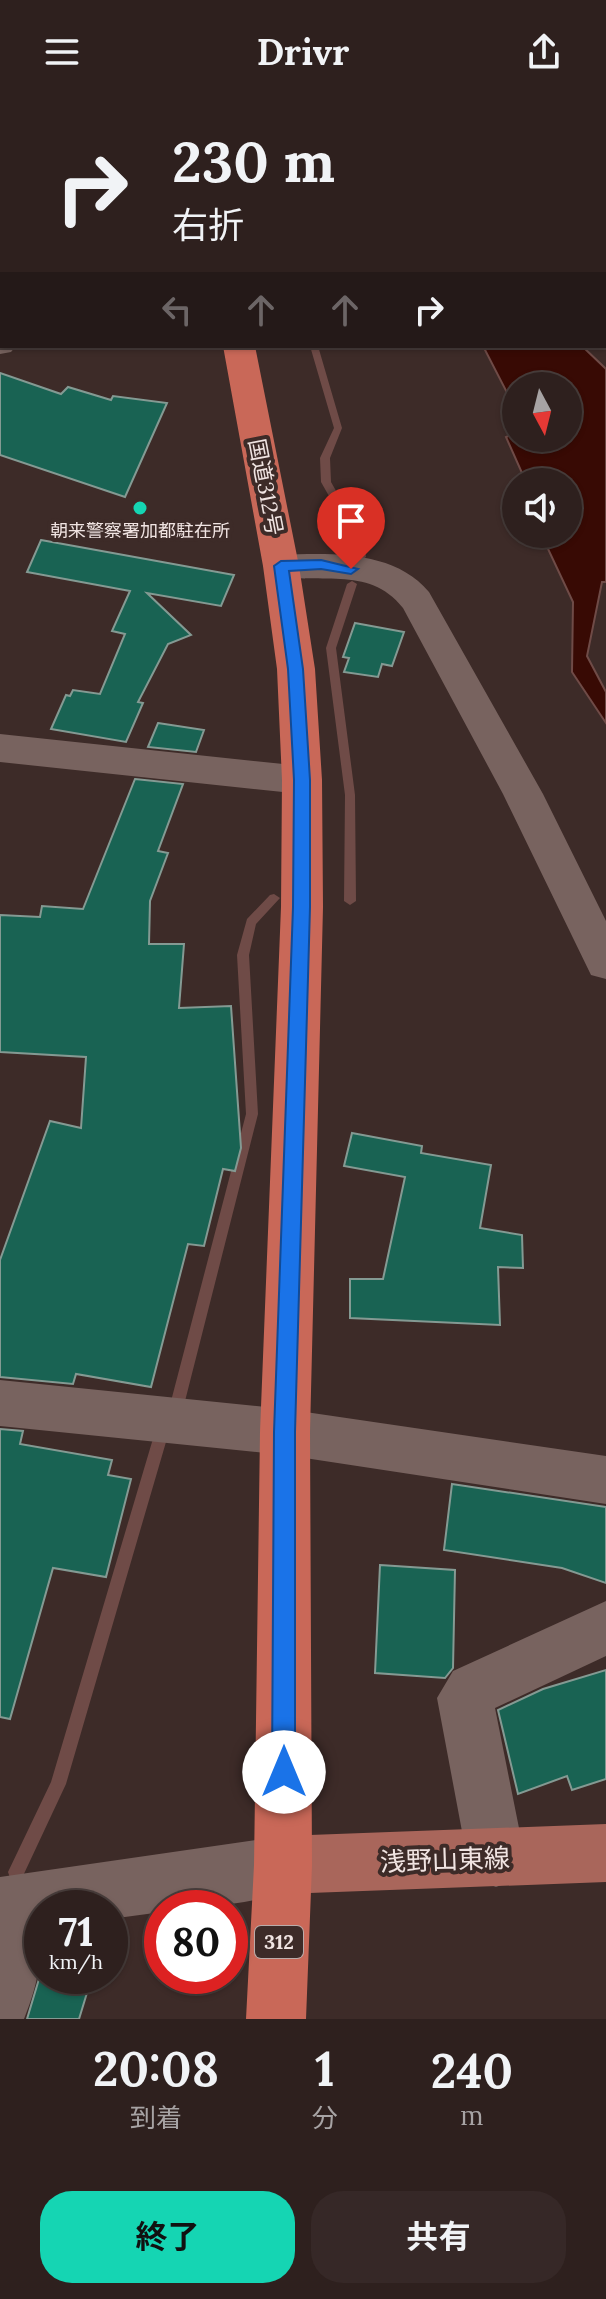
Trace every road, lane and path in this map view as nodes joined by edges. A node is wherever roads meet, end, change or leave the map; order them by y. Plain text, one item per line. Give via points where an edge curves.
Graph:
1 (239, 348) edge
2 (281, 566) junction
3 (0, 748) edge
4 (302, 780) junction
5 (606, 963) edge
6 (0, 1403) edge
7 (285, 1432) junction
8 (606, 1480) edge
9 (606, 1628) edge
10 (606, 1853) edge
11 (496, 1858) junction
12 (283, 1865) junction
13 (16, 1903) edge
14 (0, 2003) edge
15 (276, 2019) edge

1 - 2 highway, 国道312号 / 312
2 - 4 highway, 国道312号 / 312 via 296,669
2 - 5 street via 321,565 381,574 411,594 523,794
3 - 4 street
4 - 7 highway, 国道312号 / 312
6 - 7 street
7 - 8 street
7 - 12 highway, 国道312号 / 312
9 - 11 street via 472,1690 465,1698
10 - 11 main road, 浅野山東線
11 - 12 main road, 浅野山東線
12 - 13 street
12 - 15 highway, 国道312号 / 312
13 - 14 street

